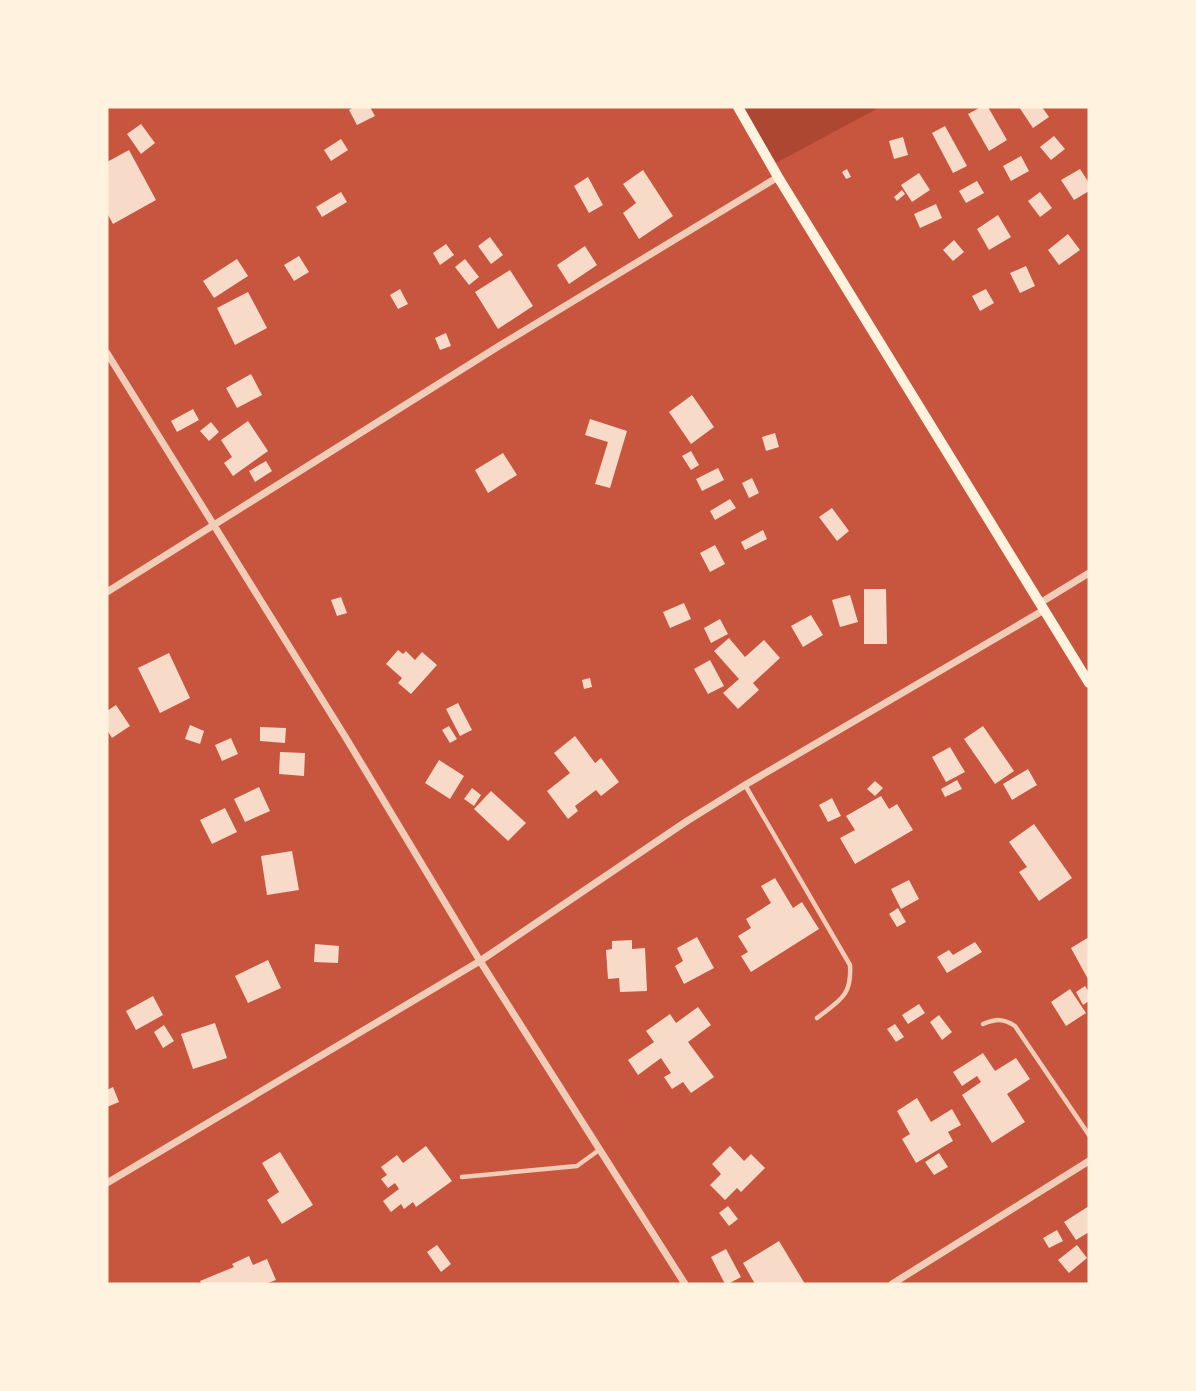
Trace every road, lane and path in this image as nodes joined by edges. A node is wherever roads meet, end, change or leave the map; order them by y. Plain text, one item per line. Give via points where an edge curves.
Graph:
1 (738, 107) edge
2 (778, 177) junction
3 (107, 353) edge
4 (214, 524) junction
5 (1089, 573) edge
6 (107, 592) edge
7 (1042, 607) junction
8 (1089, 683) edge
9 (745, 785) junction
10 (480, 961) junction
11 (817, 1018) dead end
12 (983, 1024) dead end
13 (1089, 1135) edge
14 (599, 1150) junction
15 (1089, 1161) edge
16 (463, 1177) dead end
17 (107, 1183) edge
18 (685, 1284) edge
19 (892, 1284) edge

1 - 2 main road
2 - 4 street
2 - 7 main road
3 - 4 street
4 - 6 street
4 - 10 street
5 - 7 street
7 - 8 main road
7 - 9 street
9 - 10 street
9 - 11 lane via 850,965 848,993
10 - 14 street
10 - 17 street
12 - 13 lane via 996,1019 1015,1026
14 - 16 lane via 577,1166
14 - 18 street
15 - 19 street

